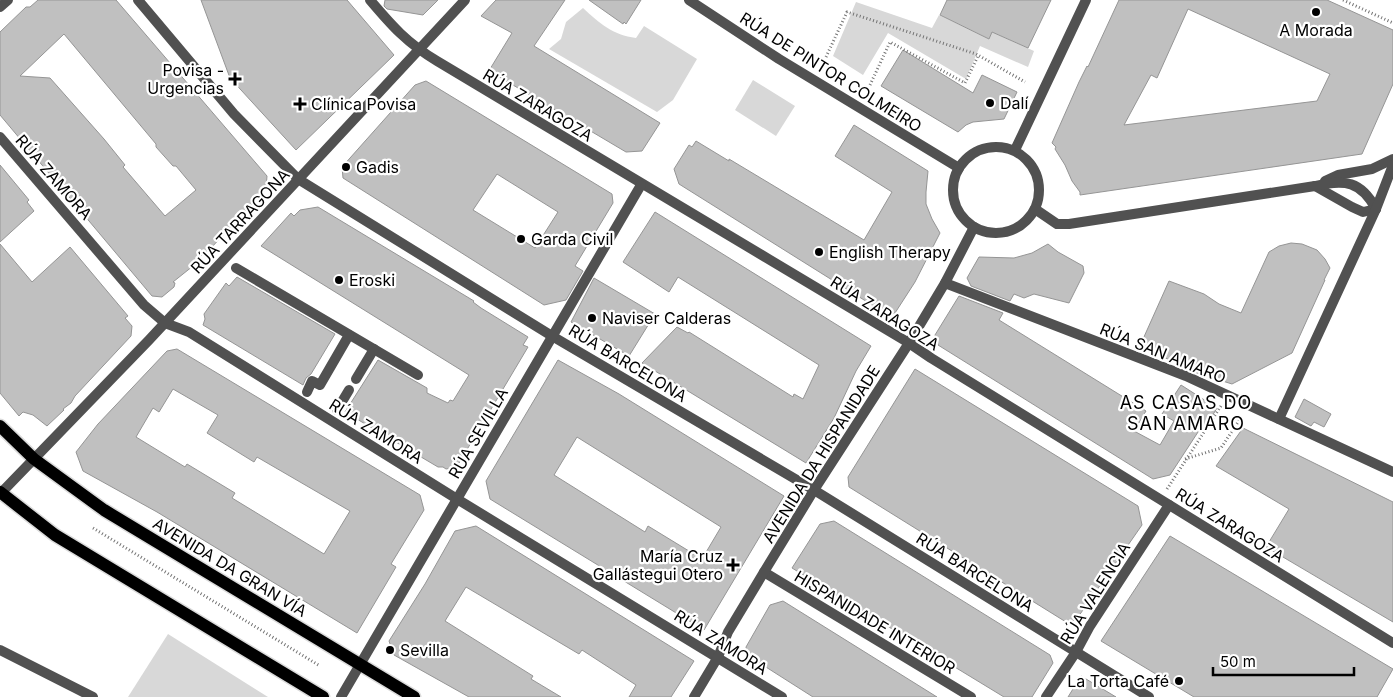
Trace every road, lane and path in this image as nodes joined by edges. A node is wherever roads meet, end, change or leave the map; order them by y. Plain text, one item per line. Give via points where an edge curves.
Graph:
1 (8, 0) edge
2 (138, 0) edge
3 (370, 0) edge
4 (465, 0) edge
5 (689, 0) edge
6 (1086, 0) edge
7 (1343, 0) edge
8 (0, 7) edge
9 (1393, 23) edge
10 (418, 50) junction
11 (978, 56) junction
12 (826, 57) dead end
13 (1025, 82) dead end
14 (870, 85) dead end
15 (0, 137) edge
16 (1015, 150) junction
17 (1393, 159) edge
18 (1393, 165) edge
19 (958, 168) junction
20 (298, 179) junction
21 (641, 185) junction
22 (1315, 186) junction
23 (1035, 209) junction
24 (1376, 210) junction
25 (974, 227) junction
26 (236, 268) dead end
27 (945, 283) junction
28 (165, 324) junction
29 (350, 334) junction
30 (552, 336) junction
31 (909, 343) junction
32 (374, 349) junction
33 (418, 375) dead end
34 (356, 379) dead end
35 (349, 390) dead end
36 (306, 392) dead end
37 (1228, 396) junction
38 (1249, 405) junction
39 (337, 410) dead end
40 (1279, 419) junction
41 (0, 426) edge
42 (34, 459) junction
43 (1185, 460) junction
44 (1393, 472) edge
45 (814, 490) junction
46 (1165, 492) dead end
47 (0, 493) edge
48 (457, 499) junction
49 (1170, 505) junction
50 (93, 528) dead end
51 (764, 572) junction
52 (1393, 643) edge
53 (0, 650) edge
54 (1076, 652) junction
55 (718, 657) junction
56 (361, 665) junction
57 (320, 666) dead end
58 (93, 697) edge
59 (323, 697) edge
60 (341, 697) edge
61 (414, 697) edge
62 (694, 697) edge
63 (782, 697) edge
64 (971, 697) edge
65 (1046, 697) edge
66 (1149, 697) edge

1 - 8 street
2 - 20 street, RÚA BARCELONA via 234,114
3 - 10 street, RÚA ZARAGOZA
4 - 10 street, RÚA TARRAGONA
5 - 19 street, RÚA DE PINTOR COLMEIRO
6 - 16 street
7 - 9 path
10 - 20 street, RÚA TARRAGONA
10 - 21 street, RÚA ZARAGOZA
11 - 12 path via 847,12
11 - 13 path
11 - 14 path via 965,83 890,42
15 - 28 street, RÚA ZAMORA via 144,305
16 - 19 street via 989,146 966,158
16 - 23 street via 1032,165 1037,176 1040,187
17 - 22 street via 1372,169 1338,175
18 - 24 street
19 - 25 street via 953,194 956,207
20 - 28 street, RÚA TARRAGONA
20 - 30 street, RÚA BARCELONA
21 - 30 street, RÚA SEVILLA
21 - 31 street, RÚA ZARAGOZA
22 - 23 street via 1069,224 1057,224
22 - 24 street via 1358,210
22 - 24 street via 1343,182 1357,186 1369,197
23 - 25 street via 1015,229 1001,233
24 - 40 street
25 - 27 street, AVENIDA DA HISPANIDADE
26 - 29 street
27 - 31 street, AVENIDA DA HISPANIDADE
27 - 37 street, RÚA SAN AMARO via 1186,376
28 - 42 street, RÚA TARRAGONA
28 - 48 street, RÚA ZAMORA via 189,332
29 - 32 street
29 - 36 street via 320,385 312,381
30 - 45 street, RÚA BARCELONA
30 - 48 street, RÚA SEVILLA
31 - 45 street, AVENIDA DA HISPANIDADE
31 - 49 street, RÚA ZARAGOZA
32 - 33 street
32 - 34 street
35 - 39 street
37 - 38 street, RÚA SAN AMARO
37 - 43 path
38 - 40 street, RÚA SAN AMARO
38 - 43 path via 1221,448
40 - 44 street, RÚA SAN AMARO
41 - 42 main road, AVENIDA DA GRAN VÍA
42 - 47 street
42 - 56 main road, AVENIDA DA GRAN VÍA via 104,510
43 - 46 path
45 - 51 street, AVENIDA DA HISPANIDADE
45 - 54 street, RÚA BARCELONA
47 - 59 main road via 55,534
48 - 55 street, RÚA ZAMORA
48 - 56 street, RÚA SEVILLA
49 - 52 street, RÚA ZARAGOZA
49 - 54 street, RÚA VALENCIA
50 - 57 path
51 - 55 street, AVENIDA DA HISPANIDADE via 728,632
51 - 64 street, HISPANIDADE INTERIOR
53 - 58 street
54 - 65 street, RÚA VALENCIA
54 - 66 street, RÚA BARCELONA
55 - 62 street, AVENIDA DA HISPANIDADE
55 - 63 street, RÚA ZAMORA
56 - 60 street, RÚA SEVILLA
56 - 61 main road, AVENIDA DA GRAN VÍA

